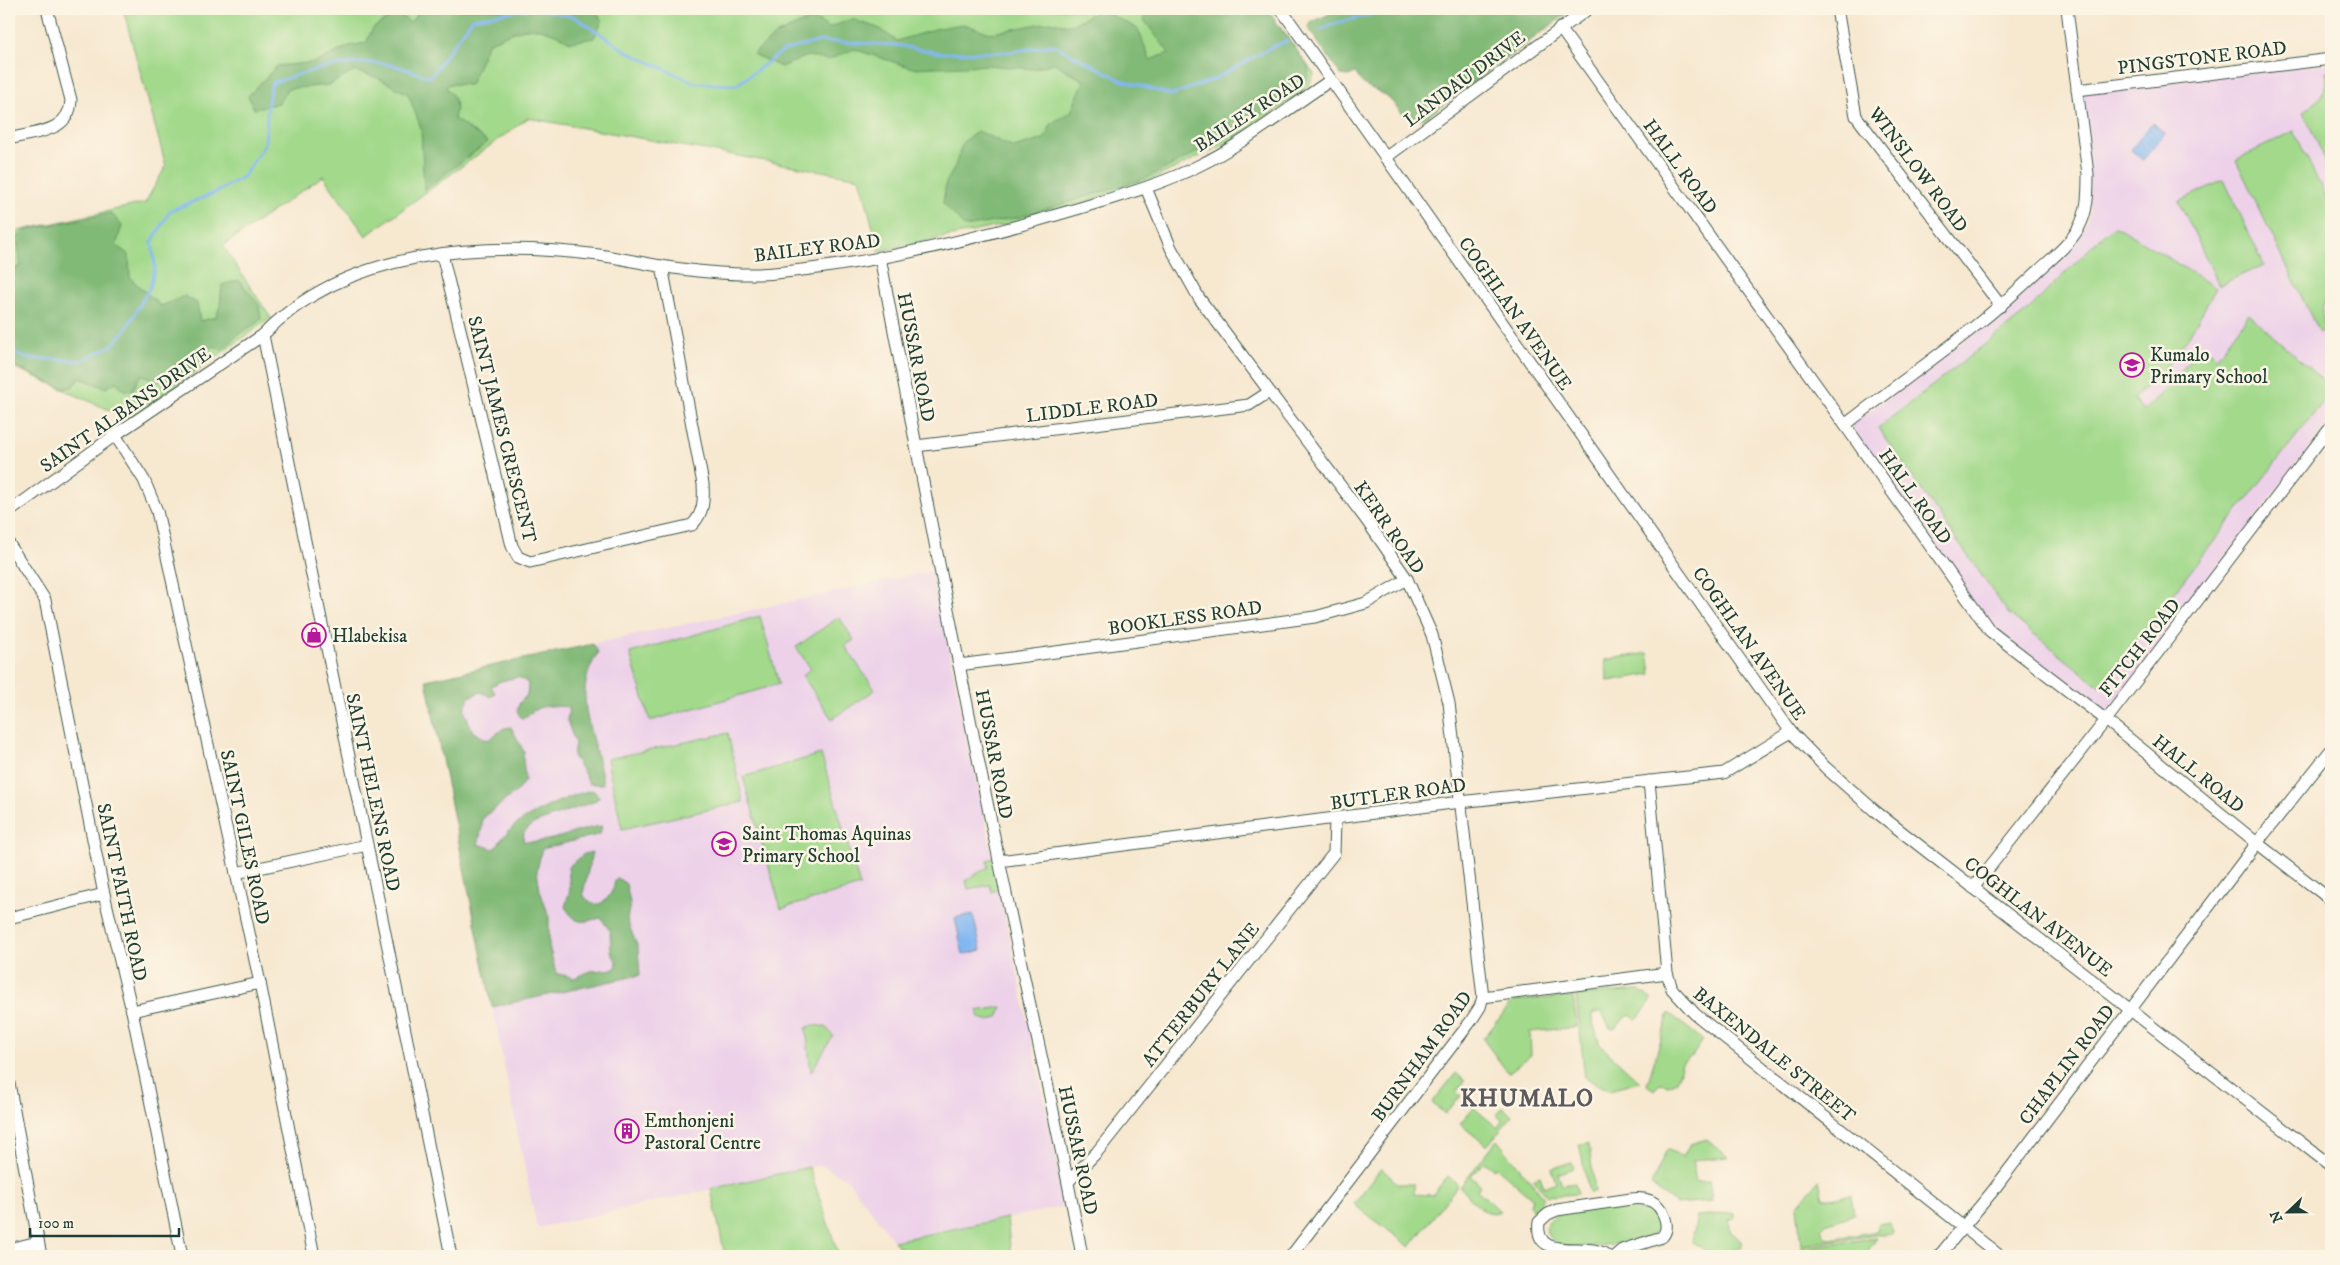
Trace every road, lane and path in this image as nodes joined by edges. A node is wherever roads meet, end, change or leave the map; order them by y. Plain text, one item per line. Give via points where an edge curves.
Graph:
1 (47, 9) edge
2 (1281, 9) edge
3 (1588, 9) edge
4 (1837, 9) edge
5 (2067, 9) edge
6 (1560, 28) junction
7 (2331, 59) edge
8 (1331, 80) junction
9 (2077, 90) junction
10 (9, 139) edge
11 (1385, 158) junction
12 (1146, 188) junction
13 (442, 254) junction
14 (880, 257) junction
15 (662, 266) junction
16 (2002, 306) junction
17 (263, 335) junction
18 (1269, 392) junction
19 (1845, 425) junction
20 (2331, 426) edge
21 (115, 435) junction
22 (916, 446) junction
23 (9, 512) edge
24 (9, 544) edge
25 (1407, 579) junction
26 (959, 664) junction
27 (2106, 720) junction
28 (1791, 732) junction
29 (2331, 750) edge
30 (1649, 781) junction
31 (1460, 802) junction
32 (1335, 820) junction
33 (2256, 843) junction
34 (366, 845) junction
35 (999, 862) junction
36 (236, 873) junction
37 (1973, 888) junction
38 (104, 894) junction
39 (2331, 900) edge
40 (9, 918) edge
41 (1666, 973) junction
42 (260, 983) junction
43 (1483, 997) junction
44 (2130, 1008) junction
45 (132, 1011) junction
46 (9, 1083) edge
47 (2331, 1166) edge
48 (1069, 1181) junction
49 (1962, 1228) junction
50 (38, 1242) junction
51 (9, 1248) edge
52 (41, 1256) edge
53 (182, 1256) edge
54 (314, 1256) edge
55 (451, 1256) edge
56 (1082, 1256) edge
57 (1291, 1256) edge
58 (1607, 1256) edge
59 (1615, 1256) edge
60 (1939, 1256) edge
61 (2000, 1256) edge

1 - 10 street via 71,110 68,117 55,127
2 - 8 street, COGHLAN AVENUE
3 - 6 street, LANDAU DRIVE
4 - 16 street, WINSLOW ROAD via 1856,116
5 - 9 street
6 - 11 street, LANDAU DRIVE
6 - 19 street, HALL ROAD
7 - 9 street, PINGSTONE ROAD
8 - 11 street, COGHLAN AVENUE
8 - 12 street, BAILEY ROAD via 1218,156
9 - 16 street via 2088,174 2084,215 2068,243
11 - 28 street, COGHLAN AVENUE
12 - 14 street, BAILEY ROAD via 1014,228
12 - 18 street, KERR ROAD via 1185,275
13 - 15 street, BAILEY ROAD via 516,248 601,255
13 - 15 street, SAINT JAMES CRESCENT via 512,546 518,557 530,562 692,524 701,513 703,484
13 - 17 street, BAILEY ROAD via 360,272 299,304 280,317
14 - 15 street, BAILEY ROAD via 759,274
14 - 22 street, HUSSAR ROAD
16 - 19 street
17 - 21 street, SAINT ALBANS DRIVE
17 - 34 street, SAINT HELENS ROAD
18 - 22 street, LIDDLE ROAD via 1249,405
18 - 25 street, KERR ROAD
19 - 27 street, HALL ROAD via 1990,631
20 - 27 street, FITCH ROAD
21 - 23 street, SAINT ALBANS DRIVE
21 - 36 street, SAINT GILES ROAD via 144,480 157,511
22 - 26 street, HUSSAR ROAD
24 - 38 street, SAINT FAITH ROAD via 45,600
25 - 26 street, BOOKLESS ROAD via 1366,603 1315,617
25 - 31 street, KERR ROAD via 1432,635 1442,673 1449,703
26 - 35 street, HUSSAR ROAD
27 - 33 street, HALL ROAD
27 - 37 street, FITCH ROAD
28 - 30 street, BUTLER ROAD via 1724,772
28 - 37 street, COGHLAN AVENUE via 1875,811
29 - 33 street, CHAPLIN ROAD
30 - 31 street, BUTLER ROAD
30 - 41 street, BAXENDALE STREET
31 - 32 street, BUTLER ROAD
31 - 43 street, KERR ROAD
32 - 35 street, BUTLER ROAD
32 - 48 street, ATTERBURY LANE via 1334,853 1097,1152
33 - 39 street, HALL ROAD
33 - 44 street, CHAPLIN ROAD
34 - 36 street
34 - 55 street, SAINT HELENS ROAD
35 - 48 street, HUSSAR ROAD
36 - 42 street, SAINT GILES ROAD
37 - 44 street, COGHLAN AVENUE
38 - 40 street
38 - 45 street, SAINT FAITH ROAD
41 - 43 street, BURNHAM ROAD
41 - 49 street, BAXENDALE STREET via 1672,989 1695,1014
42 - 45 street
42 - 54 street, SAINT GILES ROAD
43 - 57 street, BURNHAM ROAD via 1471,1021
44 - 47 street, COGHLAN AVENUE
44 - 49 street, CHAPLIN ROAD
45 - 53 street, SAINT FAITH ROAD
46 - 50 street
48 - 56 street, HUSSAR ROAD
49 - 60 street, CHAPLIN ROAD
49 - 61 street, BAXENDALE STREET
50 - 51 street
50 - 52 street
58 - 59 street via 1597,1251 1554,1253 1543,1243 1539,1222 1557,1210 1631,1199 1653,1201 1660,1207 1666,1223 1665,1234 1622,1250

